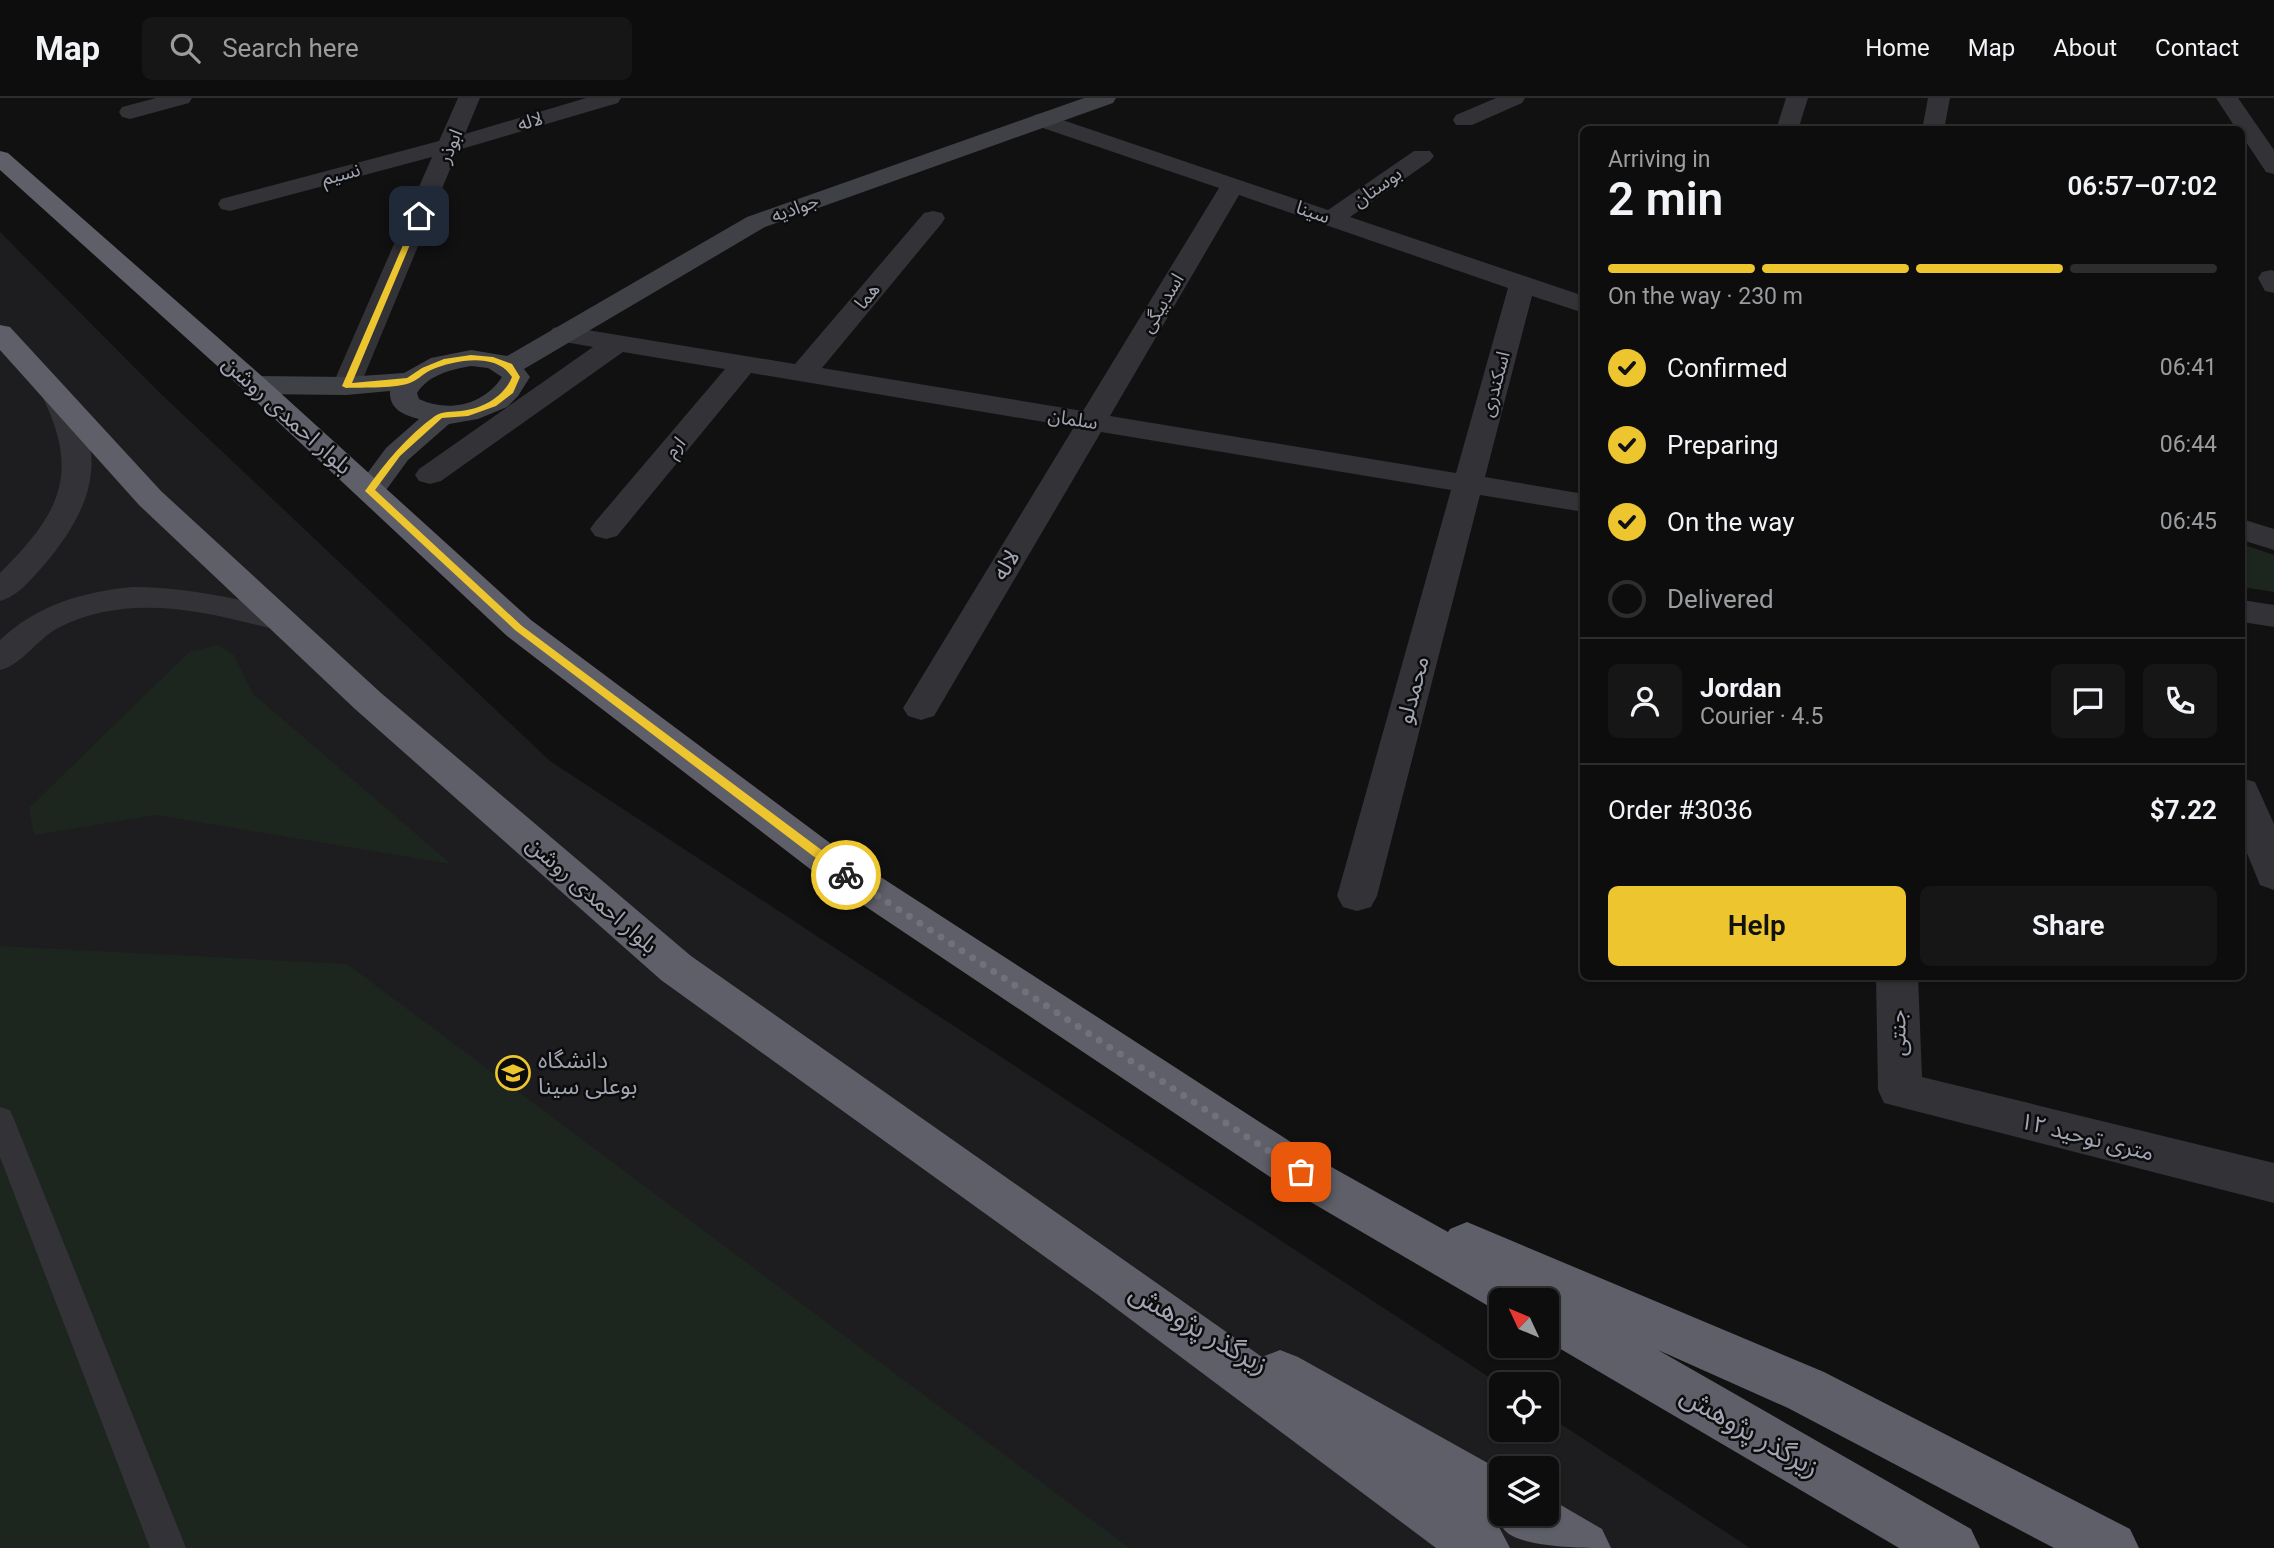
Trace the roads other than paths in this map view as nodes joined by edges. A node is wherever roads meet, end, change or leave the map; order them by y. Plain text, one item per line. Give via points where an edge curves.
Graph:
1 (181, 98) edge
2 (469, 98) edge
3 (610, 98) edge
4 (1105, 98) edge
5 (1514, 98) edge
6 (1797, 98) edge
7 (1939, 98) edge
8 (2227, 98) edge
9 (130, 111) dead end
10 (1042, 120) junction
11 (1464, 120) dead end
12 (1788, 126) edge
13 (1934, 126) edge
14 (451, 145) junction
15 (1422, 156) dead end
16 (0, 158) edge
17 (2274, 167) edge
18 (1233, 185) junction
19 (230, 204) dead end
20 (933, 218) dead end
21 (1331, 219) junction
22 (1522, 283) junction
23 (1580, 303) edge
24 (0, 333) edge
25 (563, 334) junction
26 (616, 344) junction
27 (743, 365) junction
28 (509, 366) junction
29 (802, 374) junction
30 (409, 381) junction
31 (255, 385) junction
32 (346, 386) junction
33 (57, 398) junction
34 (440, 416) junction
35 (1091, 422) junction
36 (430, 475) dead end
37 (1468, 484) junction
38 (370, 491) junction
39 (1580, 502) edge
40 (606, 529) dead end
41 (2245, 529) edge
42 (2274, 540) edge
43 (0, 591) edge
44 (2245, 611) edge
45 (2274, 616) edge
46 (280, 620) junction
47 (0, 659) edge
48 (921, 708) dead end
49 (2245, 799) edge
50 (2274, 875) edge
51 (1357, 896) dead end
52 (1897, 980) edge
53 (1900, 1090) joint
54 (0, 1119) edge
55 (1301, 1172) junction
56 (2274, 1183) edge
57 (1115, 1279) junction
58 (1501, 1288) edge
59 (1559, 1321) edge
60 (1489, 1494) edge
61 (1545, 1526) edge
62 (168, 1548) edge
63 (1482, 1548) edge
64 (1583, 1548) edge
65 (1952, 1548) edge
66 (2111, 1548) edge

1 - 9 street
2 - 14 street, ابوذر
3 - 14 street, لاله
4 - 10 main road, جوادیه
5 - 11 street
6 - 12 street
7 - 13 street
8 - 17 street
10 - 18 street, سینا
10 - 25 main road, جوادیه via 755,222
14 - 19 street, نسیم
14 - 32 street, ابوذر
15 - 21 street, بوستان
16 - 31 highway, بلوار احمدی روشن
18 - 21 street, سینا
18 - 35 street, اسدبیگی
20 - 29 street, هما
21 - 22 street, سینا
22 - 23 street, سینا
22 - 37 street, اسکندری
24 - 33 highway, بلوار احمدی روشن
25 - 26 street, سلمان
25 - 28 main road, جوادیه
26 - 27 street, سلمان
26 - 36 street
27 - 29 street, سلمان
27 - 40 street, ارم
28 - 30 main road via 471,358 447,361
28 - 34 main road via 516,377 510,391 493,404
29 - 35 street, سلمان
30 - 32 main road
30 - 34 main road via 402,393 406,404
31 - 32 main road
31 - 38 highway, بلوار احمدی روشن
33 - 43 street via 76,446 73,489 44,542
33 - 46 highway, بلوار احمدی روشن via 150,498
34 - 38 main road via 397,454
35 - 37 street, سلمان
35 - 48 street, لاله
37 - 39 street, سلمان
37 - 51 street, محمدلو
38 - 55 highway, بلوار احمدی روشن via 519,628 828,862
41 - 42 street
44 - 45 street
46 - 47 street via 190,598 126,597 61,613 27,634
46 - 57 highway, بلوار احمدی روشن via 397,728 676,968
49 - 50 street
52 - 53 street, جنتی
53 - 56 street, ۱۲ متری توحید
54 - 62 lane
55 - 58 highway
55 - 66 highway via 1806,1390
57 - 60 highway, زیرگذر پژوهش
57 - 63 highway
59 - 65 highway, زیرگذر پژوهش
61 - 64 highway

